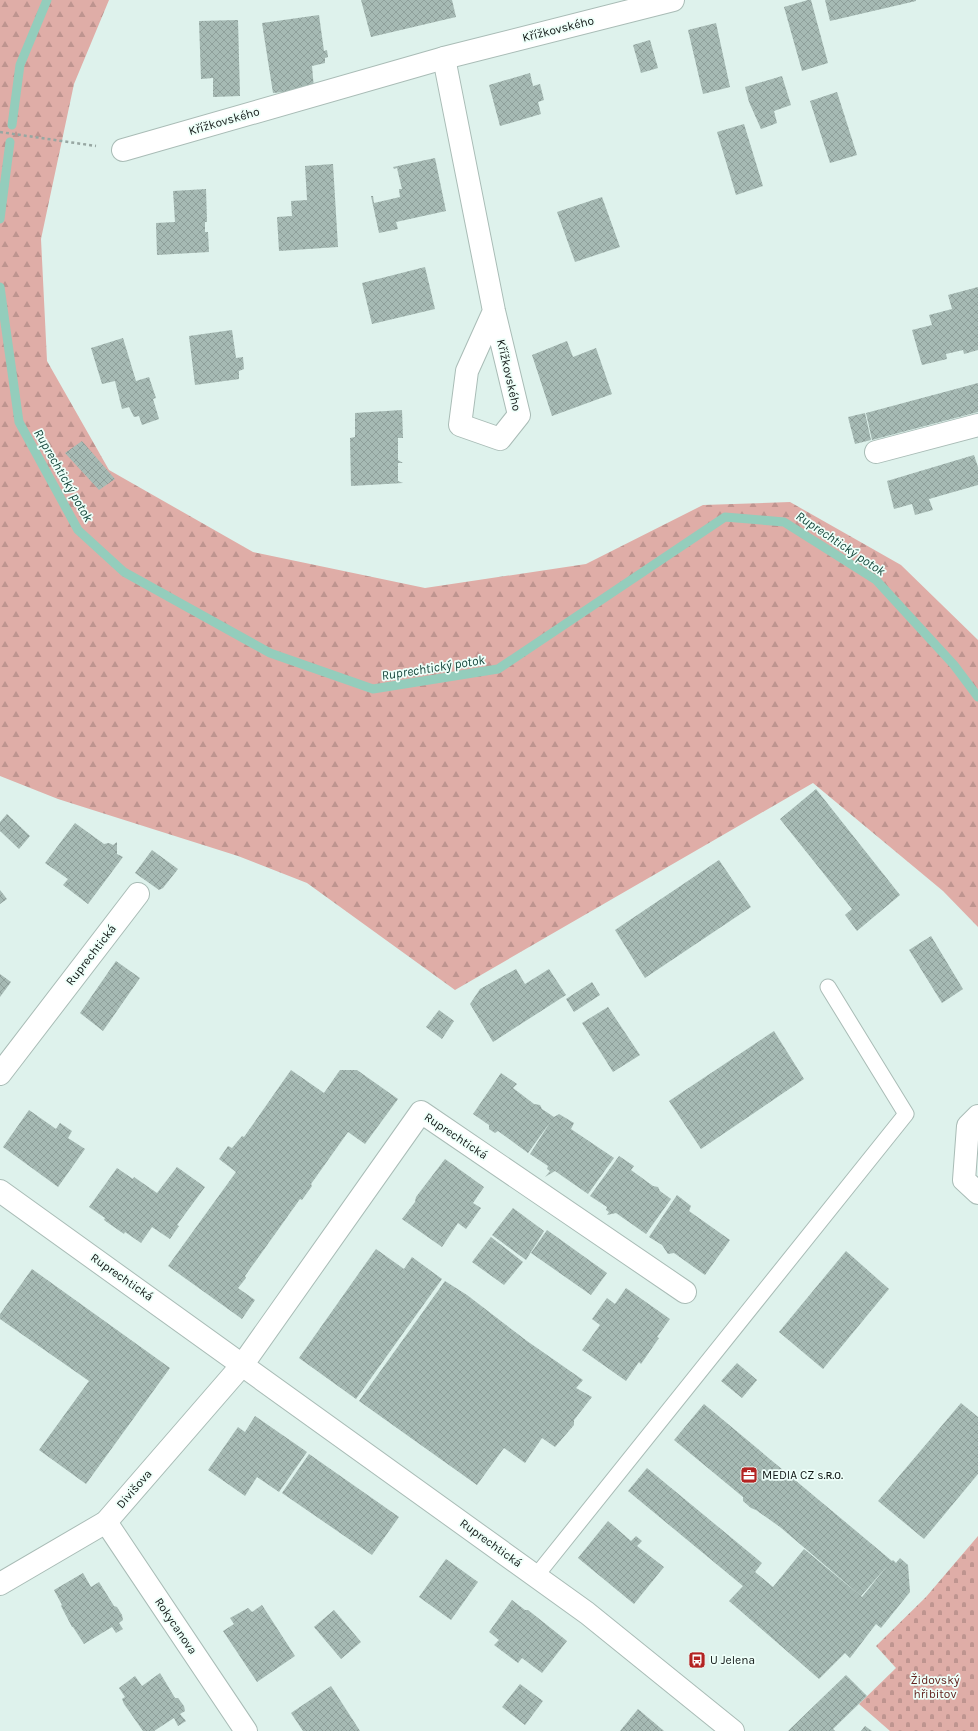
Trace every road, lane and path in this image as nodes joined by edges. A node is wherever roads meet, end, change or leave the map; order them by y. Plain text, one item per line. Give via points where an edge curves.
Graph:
1 (673, 0) edge
2 (444, 58) junction
3 (0, 132) edge
4 (123, 150) joint
5 (494, 311) junction
6 (978, 425) edge
7 (876, 452) dead end
8 (138, 894) dead end
9 (828, 987) dead end
10 (0, 1074) edge
11 (978, 1116) edge
12 (0, 1190) edge
13 (978, 1193) edge
14 (685, 1292) dead end
15 (243, 1364) junction
16 (106, 1522) junction
17 (536, 1576) junction
18 (0, 1584) edge
19 (246, 1731) edge
20 (733, 1731) edge

1 - 2 street, Křížkovského
2 - 4 street, Křížkovského
2 - 5 street, Křížkovského
3 - 4 path
5 - 5 street, Křížkovského via 519,415 500,439 460,425 467,371
6 - 7 street
8 - 10 street, Ruprechtická
9 - 17 lane via 906,1114
11 - 13 street via 968,1126 964,1180
12 - 15 street, Ruprechtická
14 - 15 street, Ruprechtická via 421,1112
15 - 16 street, Divišova
15 - 17 street, Ruprechtická
16 - 18 street, Divišova
16 - 19 street, Rokycanova
17 - 20 street, Ruprechtická via 587,1613

